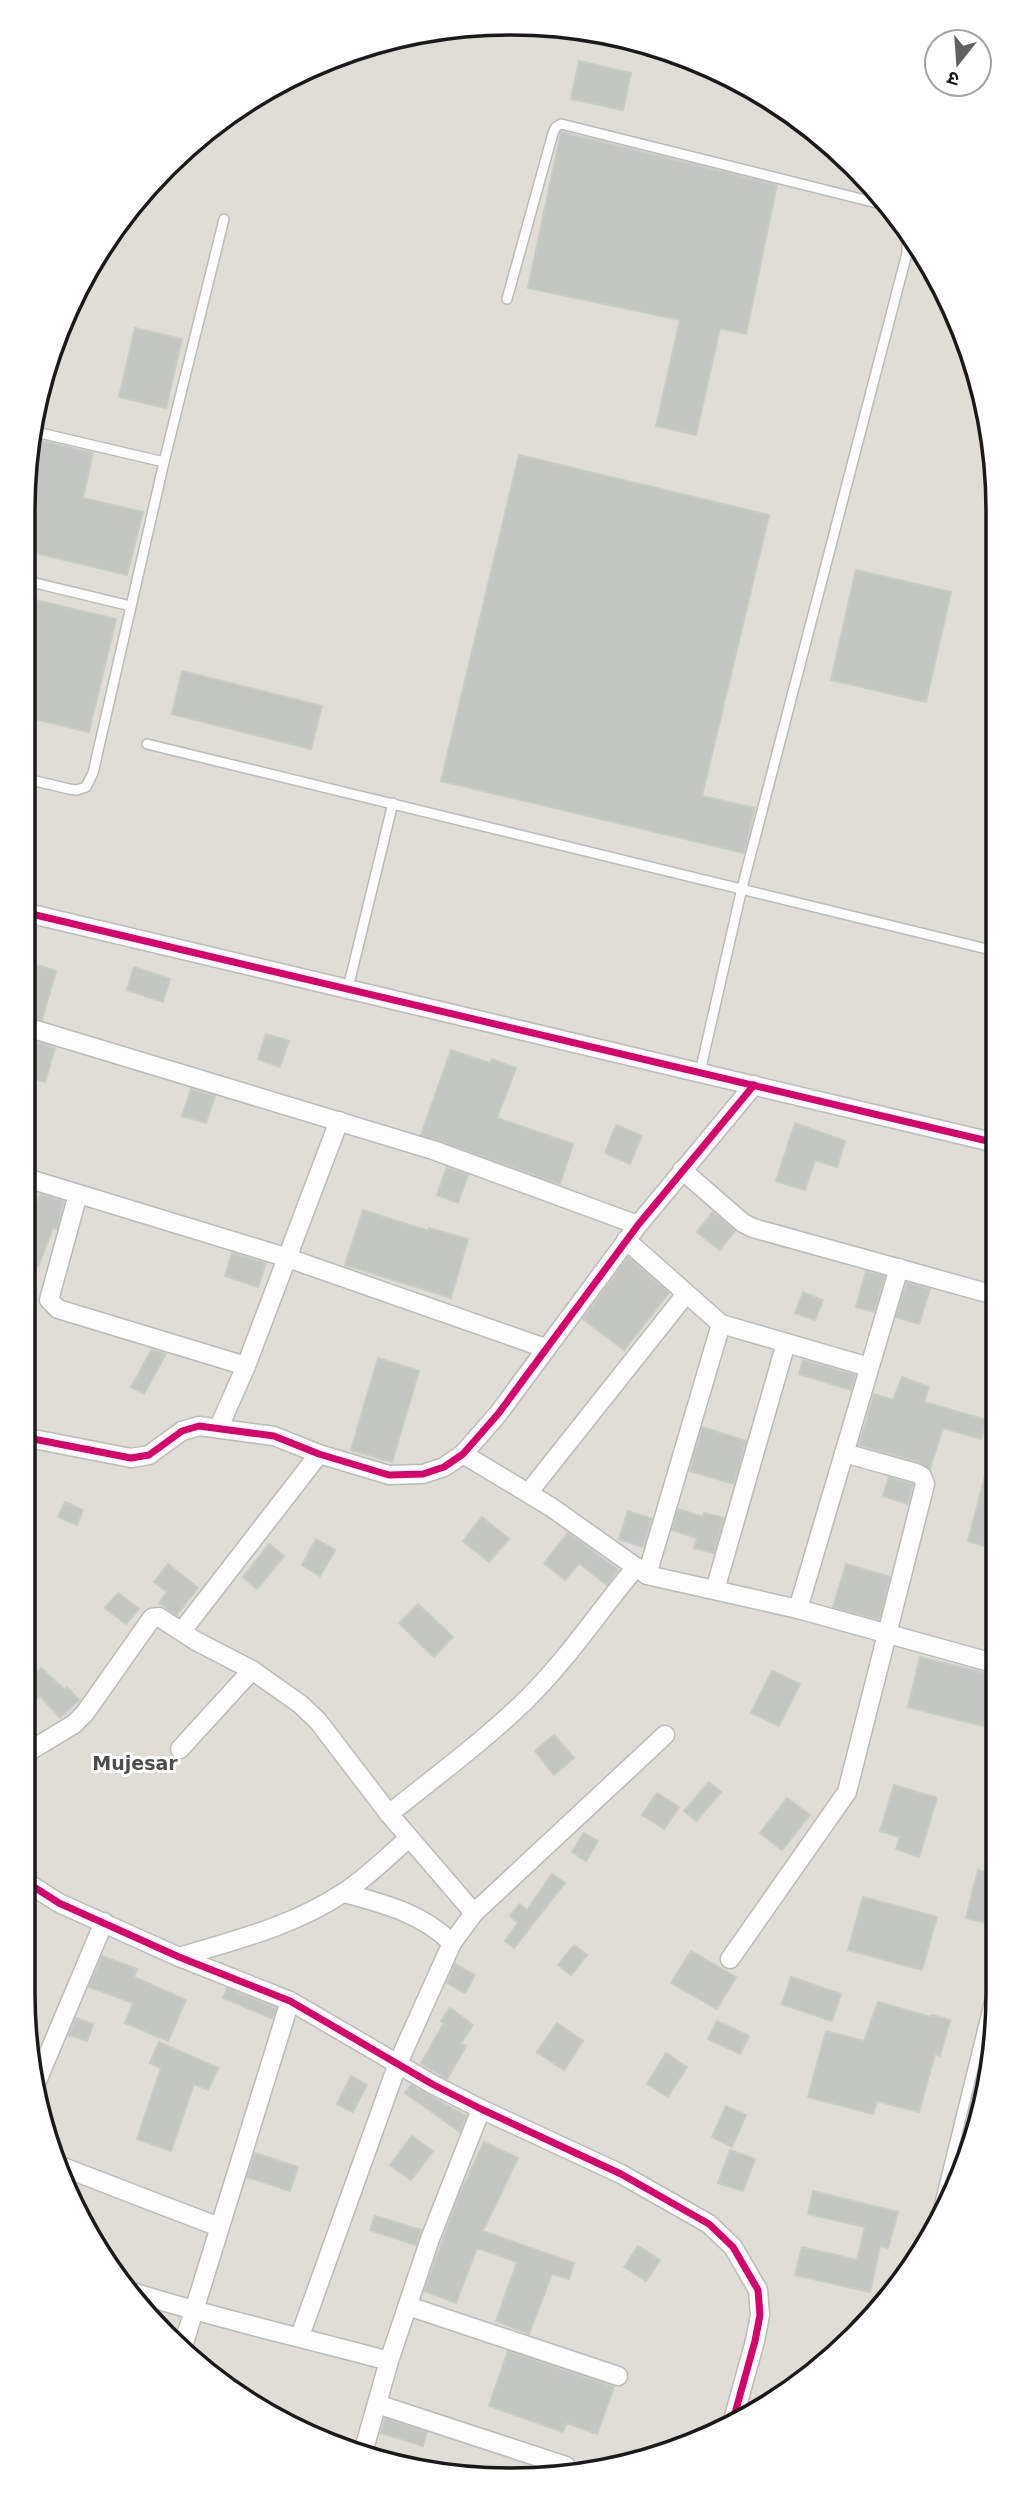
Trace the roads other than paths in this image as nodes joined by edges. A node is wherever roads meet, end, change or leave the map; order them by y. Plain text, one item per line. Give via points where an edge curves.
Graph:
1 (872, 202) edge
2 (224, 219) dead end
3 (907, 248) edge
4 (507, 299) dead end
5 (41, 433) edge
6 (164, 462) junction
7 (35, 583) edge
8 (131, 606) junction
9 (147, 744) dead end
10 (35, 781) edge
11 (393, 803) junction
12 (741, 888) junction
13 (35, 915) edge
14 (986, 949) edge
15 (348, 988) junction
16 (35, 1030) edge
17 (700, 1072) junction
18 (754, 1085) junction
19 (339, 1121) junction
20 (986, 1141) edge
21 (682, 1170) junction
22 (35, 1181) edge
23 (78, 1194) junction
24 (638, 1225) junction
25 (626, 1240) junction
26 (285, 1257) junction
27 (899, 1268) junction
28 (986, 1293) dead end
29 (687, 1294) junction
30 (721, 1324) junction
31 (786, 1343) junction
32 (544, 1348) junction
33 (246, 1366) junction
34 (869, 1367) junction
35 (219, 1427) junction
36 (35, 1439) edge
37 (844, 1453) junction
38 (319, 1454) junction
39 (463, 1454) junction
40 (528, 1493) junction
41 (642, 1571) junction
42 (715, 1590) junction
43 (798, 1609) junction
44 (182, 1631) junction
45 (886, 1633) junction
46 (986, 1661) edge
47 (252, 1670) junction
48 (665, 1735) dead end
49 (35, 1748) edge
50 (180, 1749) dead end
51 (389, 1814) junction
52 (409, 1838) junction
53 (35, 1888) edge
54 (344, 1893) junction
55 (474, 1913) junction
56 (104, 1922) junction
57 (452, 1943) junction
58 (179, 1957) junction
59 (730, 1959) dead end
60 (290, 2001) junction
61 (985, 2019) edge
62 (398, 2063) junction
63 (42, 2070) edge
64 (481, 2109) junction
65 (69, 2169) edge
66 (944, 2188) edge
67 (219, 2227) junction
68 (145, 2296) edge
69 (408, 2306) junction
70 (195, 2312) junction
71 (300, 2336) junction
72 (185, 2339) edge
73 (389, 2361) junction
74 (618, 2376) dead end
75 (377, 2404) junction
76 (735, 2411) edge
77 (365, 2445) edge
78 (563, 2465) edge

1 - 4 lane via 561,124 553,133
2 - 6 lane
3 - 12 lane
5 - 6 lane
6 - 8 lane
7 - 8 lane
8 - 10 lane via 86,787 77,790
9 - 11 lane
11 - 12 lane
11 - 15 lane
12 - 14 lane
12 - 17 lane
13 - 15 street
15 - 17 street
16 - 19 street
17 - 18 street
18 - 20 street
18 - 21 street
19 - 24 street
19 - 26 street
21 - 24 street
21 - 27 street via 754,1228
22 - 23 street
23 - 26 street
23 - 33 street via 49,1300 52,1304
24 - 25 street
25 - 29 street
25 - 32 street
26 - 32 street
26 - 33 street
27 - 28 street
27 - 34 street
29 - 30 street
29 - 40 street
30 - 31 street
30 - 41 street
31 - 34 street
31 - 42 street
32 - 39 street via 498,1414
33 - 35 street
34 - 37 street
35 - 36 street via 190,1428 149,1455 131,1458
35 - 38 street via 274,1436
37 - 43 street
37 - 45 street via 916,1473 925,1484
38 - 39 street via 406,1476 444,1467
38 - 44 street
39 - 40 street
40 - 41 street
41 - 42 street
41 - 51 street via 528,1698
42 - 43 street
43 - 45 street
44 - 47 street
44 - 49 street via 159,1617 152,1618 85,1713
45 - 46 street
45 - 59 street via 847,1792
47 - 50 street
47 - 51 street via 318,1721
48 - 55 street
51 - 52 street
52 - 54 street
52 - 55 street
53 - 56 street
54 - 57 street via 419,1917
54 - 58 street via 271,1930
55 - 57 street
56 - 58 street
56 - 63 street
57 - 62 street
58 - 60 street
60 - 62 street
60 - 67 street
61 - 66 lane
62 - 64 street
62 - 71 street
64 - 69 street
64 - 76 street via 682,2207 733,2247 758,2290 760,2315
65 - 67 street
67 - 70 street
68 - 70 street
69 - 73 street
69 - 74 street
70 - 71 street
70 - 72 street
71 - 73 street
73 - 75 street
75 - 77 street
75 - 78 street

